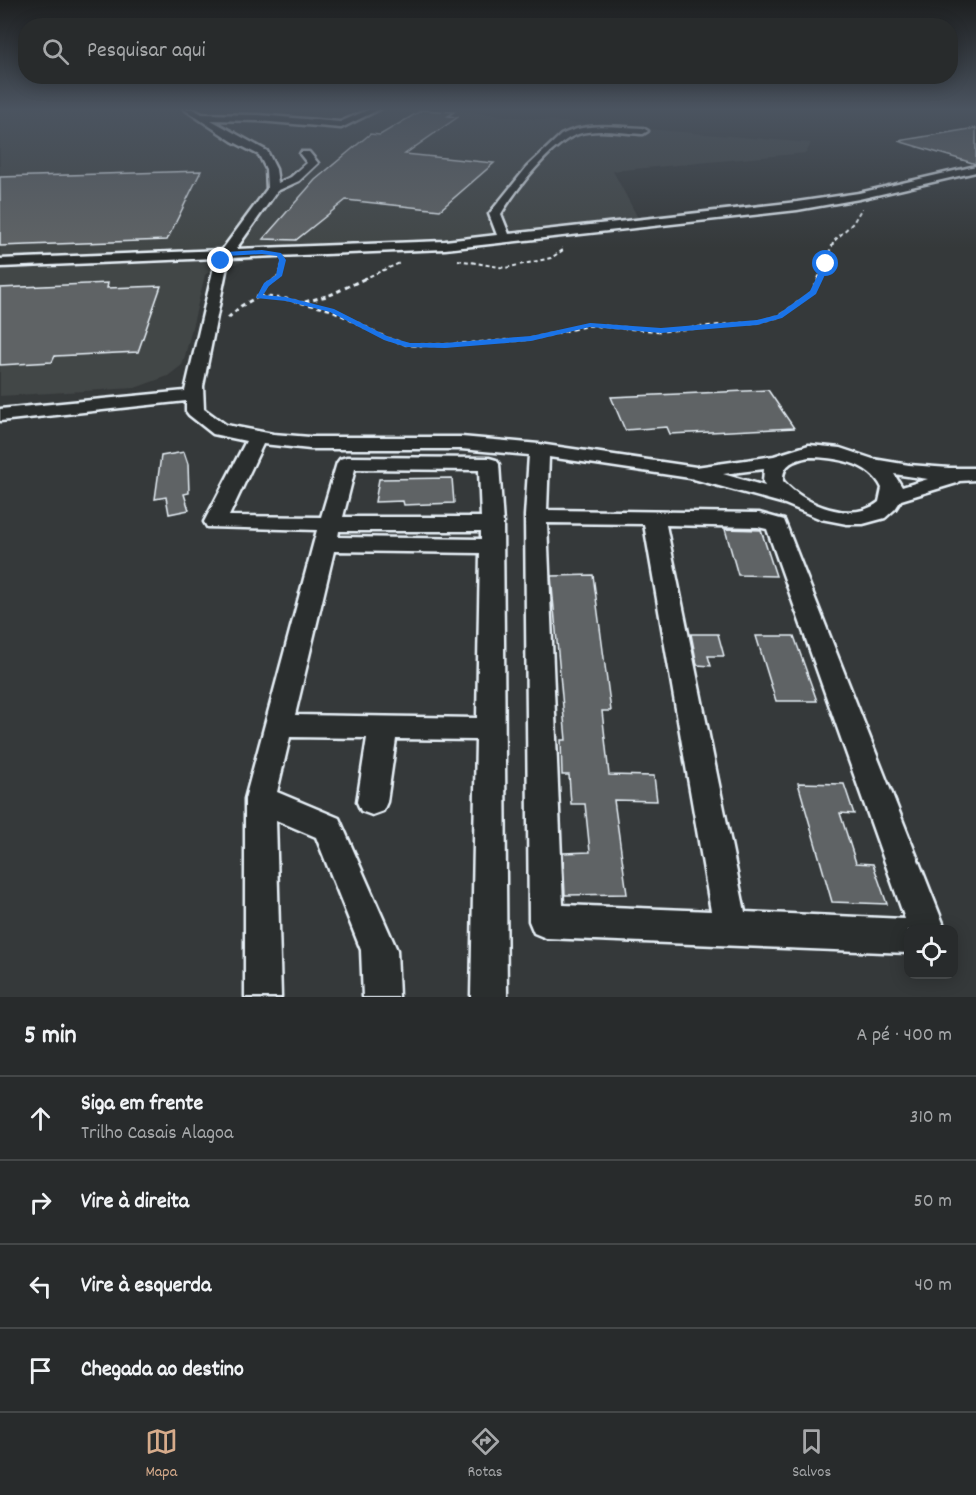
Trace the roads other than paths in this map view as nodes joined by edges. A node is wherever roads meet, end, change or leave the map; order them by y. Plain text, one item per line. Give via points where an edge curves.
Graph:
1 (264, 156) edge
2 (306, 156) edge
3 (545, 156) edge
4 (976, 169) edge
5 (273, 189) junction
6 (505, 239) junction
7 (225, 254) junction
8 (0, 263) edge
9 (195, 395) junction
10 (0, 415) edge
11 (257, 437) junction
12 (539, 450) junction
13 (779, 461) junction
14 (869, 464) junction
15 (691, 472) junction
16 (969, 475) edge
17 (893, 496) junction
18 (787, 498) junction
19 (536, 516) junction
20 (654, 519) junction
21 (328, 534) junction
22 (492, 535) junction
23 (278, 726) junction
24 (383, 727) junction
25 (491, 729) junction
26 (260, 799) junction
27 (372, 802) dead end
28 (924, 925) edge
29 (731, 929) junction
30 (904, 936) edge
31 (263, 997) edge
32 (381, 997) edge
33 (489, 997) edge

1 - 5 street via 271,169
2 - 5 street via 313,163
3 - 6 street via 502,200 495,214
4 - 6 street via 797,206
5 - 7 street
6 - 7 street
7 - 8 street
7 - 9 street via 211,299
9 - 10 street
9 - 11 street via 195,411 220,430
11 - 12 street via 310,443 461,443
11 - 21 street via 214,522
12 - 15 street
12 - 19 street
13 - 14 street via 809,451 850,456
13 - 15 street
13 - 18 street via 774,467 774,482
14 - 16 street
14 - 17 street via 887,479
15 - 18 street
16 - 17 street
17 - 18 street via 887,507 872,515 850,518 804,508
19 - 20 street
19 - 29 street via 546,921
20 - 28 street via 759,520 776,525
20 - 29 street
21 - 22 street
21 - 22 street via 347,463 489,464
21 - 23 street
22 - 25 street
23 - 24 street
23 - 26 street
24 - 25 street
24 - 27 street
25 - 33 street
26 - 31 street
26 - 32 street via 328,828 379,950
29 - 30 street

